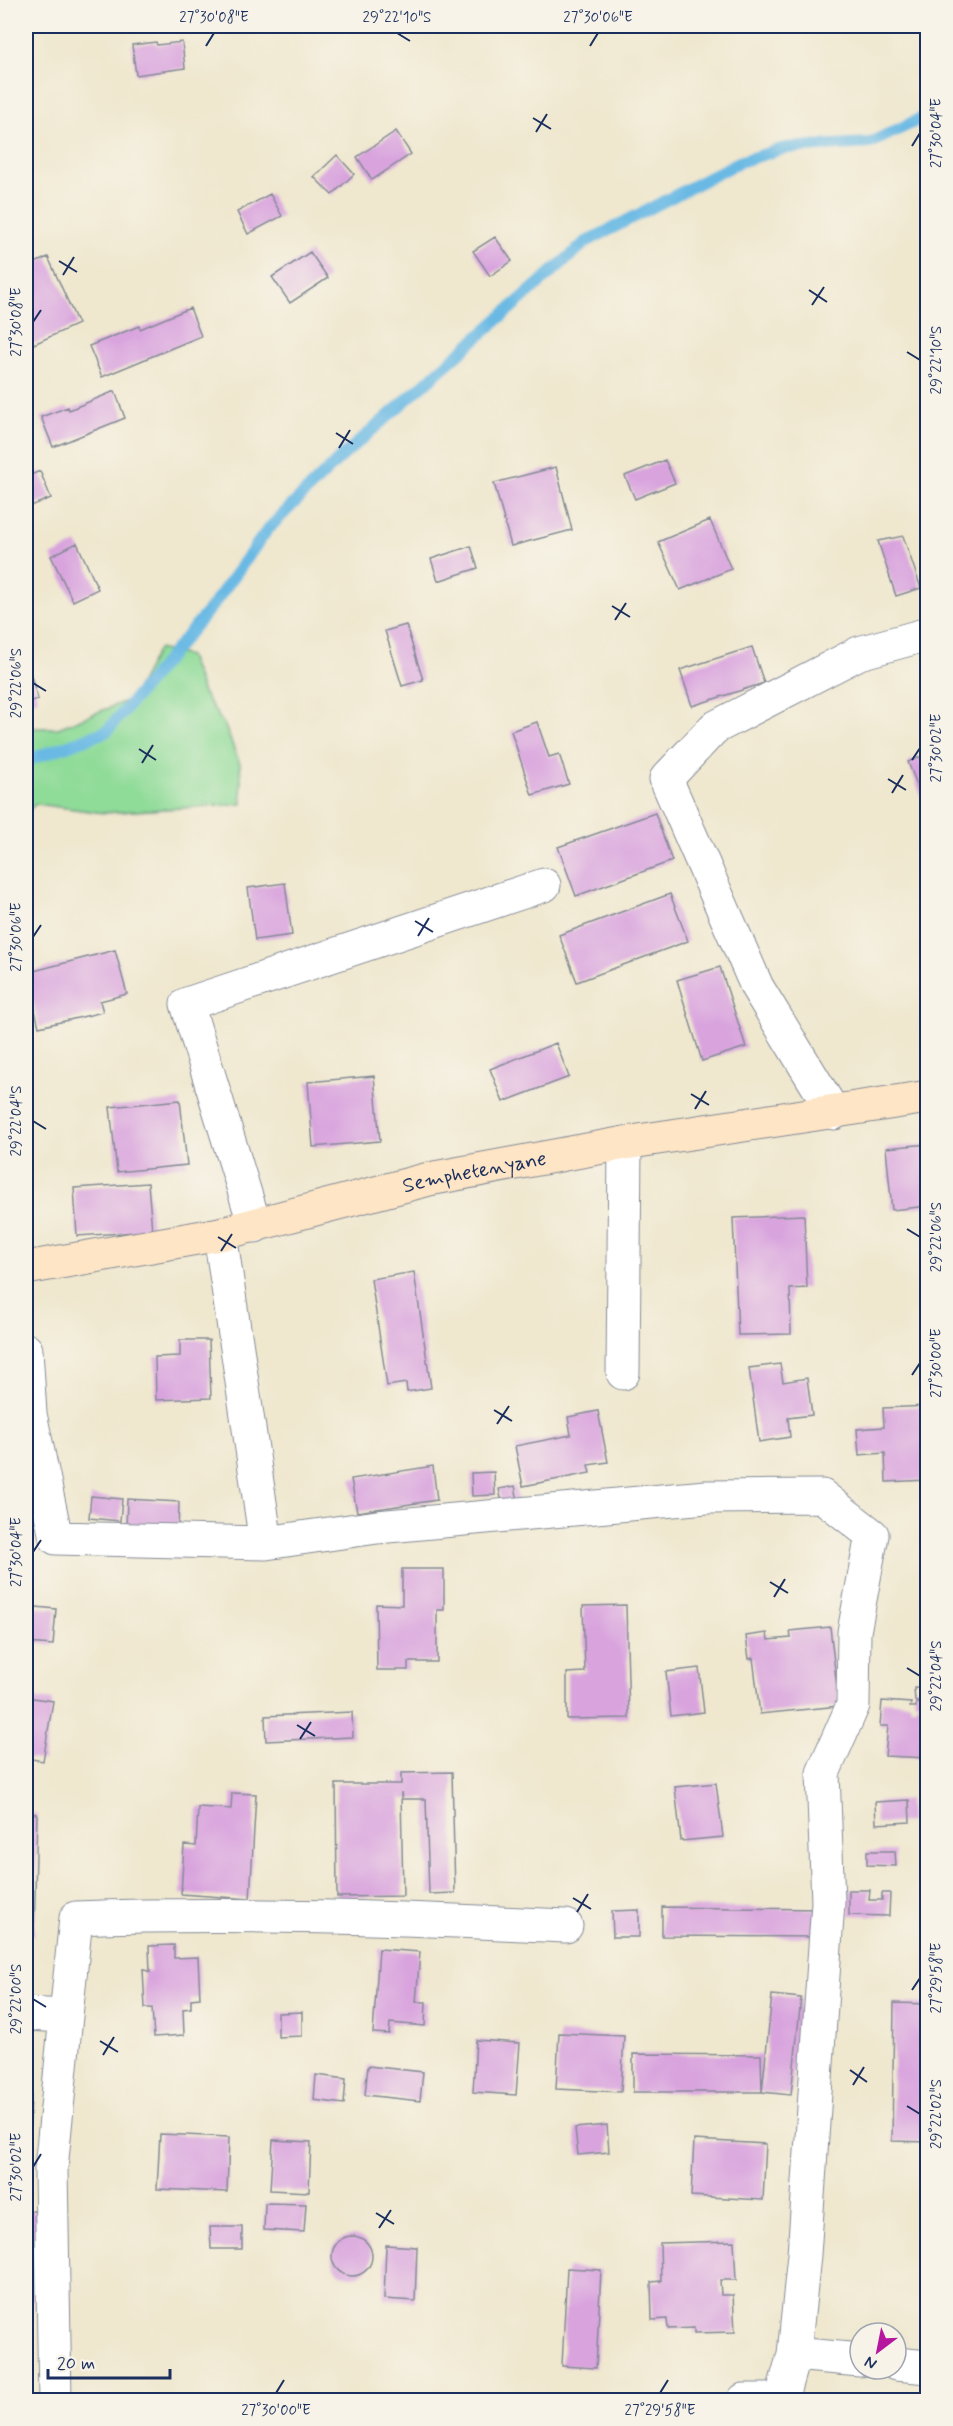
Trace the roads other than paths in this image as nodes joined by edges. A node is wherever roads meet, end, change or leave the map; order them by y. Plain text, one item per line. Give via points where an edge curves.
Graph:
1 (927, 634) edge
2 (544, 885) dead end
3 (927, 1097) edge
4 (834, 1113) junction
5 (626, 1143) junction
6 (255, 1226) junction
7 (220, 1234) junction
8 (26, 1268) edge
9 (26, 1350) edge
10 (624, 1373) dead end
11 (266, 1543) junction
12 (566, 1926) dead end
13 (26, 2014) edge
14 (66, 2016) junction
15 (794, 2354) junction
16 (848, 2359) edge
17 (908, 2365) edge
18 (927, 2367) edge
19 (55, 2400) edge
20 (744, 2400) edge
21 (781, 2400) edge

1 - 4 street via 859,653 714,728 666,779 757,987
2 - 6 street via 187,1004
3 - 4 main road, Semphetenyane
4 - 5 main road, Semphetenyane
5 - 6 main road, Semphetenyane via 429,1179
5 - 10 street
6 - 7 main road, Semphetenyane
7 - 8 main road, Semphetenyane
7 - 11 street
9 - 11 street via 30,1414 56,1538
11 - 15 street via 388,1526 729,1497 822,1496 872,1535 854,1632 853,1705 823,1773 828,1902
12 - 14 street via 217,1914 76,1918
13 - 14 street
14 - 19 street via 51,2169
15 - 16 street
15 - 21 street
17 - 18 street
20 - 21 street

